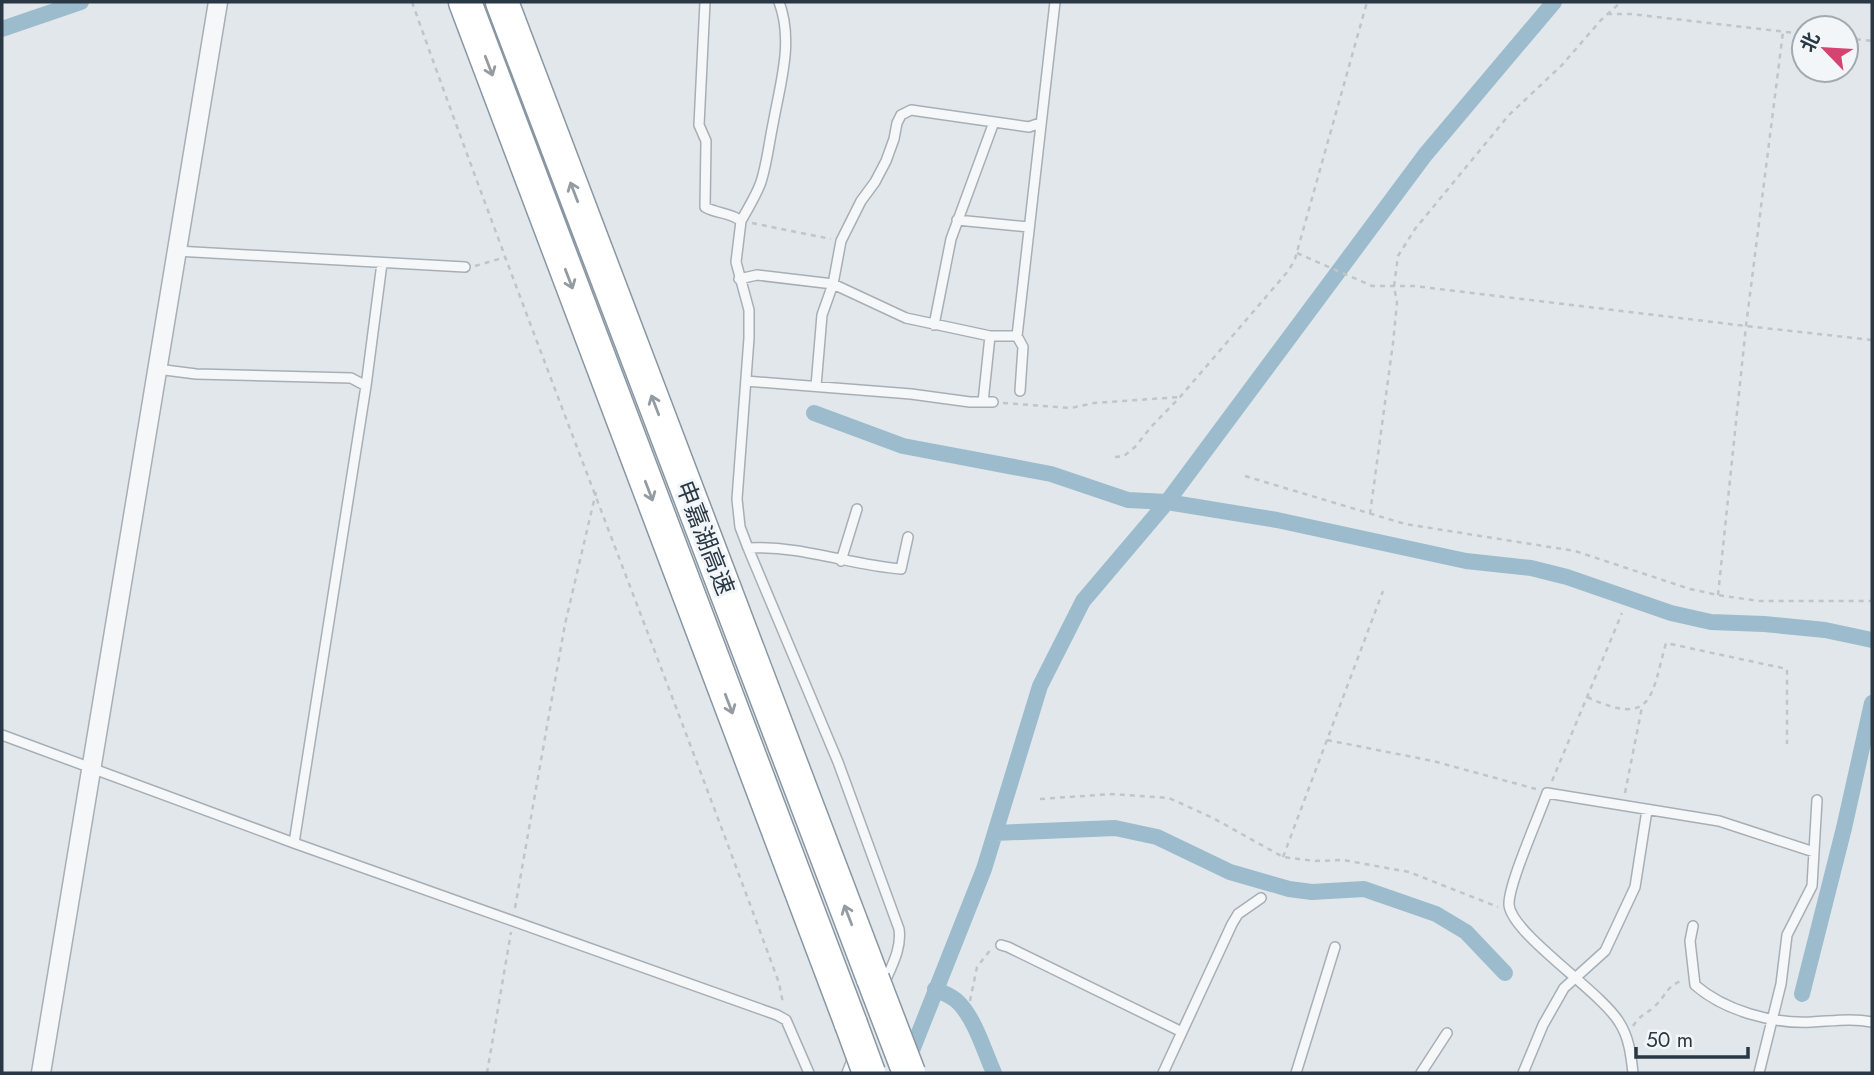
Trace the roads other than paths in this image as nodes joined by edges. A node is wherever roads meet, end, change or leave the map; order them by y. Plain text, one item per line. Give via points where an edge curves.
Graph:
1 (218, 2) edge
2 (465, 2) edge
3 (502, 2) edge
4 (705, 2) edge
5 (779, 2) edge
6 (1055, 2) edge
7 (994, 122) junction
8 (1040, 123) junction
9 (741, 220) junction
10 (957, 220) junction
11 (1029, 227) junction
12 (176, 251) junction
13 (382, 263) junction
14 (465, 267) road end
15 (739, 279) junction
16 (833, 284) junction
17 (934, 326) junction
18 (990, 335) junction
19 (1017, 336) junction
20 (157, 369) junction
21 (746, 381) junction
22 (816, 386) junction
23 (366, 387) junction
24 (1020, 391) dead end
25 (856, 509) dead end
26 (908, 537) dead end
27 (748, 548) junction
28 (841, 561) junction
29 (2, 735) edge
30 (92, 769) junction
31 (1817, 800) dead end
32 (1647, 810) junction
33 (294, 843) junction
34 (1814, 852) junction
35 (1261, 898) dead end
36 (1693, 926) dead end
37 (1001, 945) road end
38 (1335, 947) dead end
39 (1576, 977) junction
40 (1773, 1020) junction
41 (1872, 1022) edge
42 (862, 1024) junction
43 (1182, 1032) junction
44 (1447, 1033) dead end
45 (41, 1073) edge
46 (809, 1073) edge
47 (847, 1073) edge
48 (869, 1073) edge
49 (909, 1073) edge
50 (1163, 1073) edge
51 (1296, 1073) edge
52 (1421, 1073) edge
53 (1523, 1073) edge
54 (1633, 1073) edge
55 (1759, 1073) edge

1 - 12 street
2 -> 42 highway, 申嘉湖高速
49 -> 3 highway, 申嘉湖高速, bridge
4 - 9 lane via 699,125 706,141 705,207
5 - 9 lane via 786,34 782,74 760,185
6 - 8 lane
7 - 8 lane via 1029,127
7 - 10 lane
7 - 16 lane via 911,110 901,115 886,162 841,241
8 - 11 lane
9 - 15 lane via 736,262
10 - 11 lane
10 - 17 lane
11 - 19 lane
12 - 13 lane
12 - 20 street
13 - 14 lane
13 - 23 lane
15 - 16 lane via 757,275
15 - 21 lane via 749,310
16 - 17 lane
16 - 22 lane via 822,315
17 - 18 lane
18 - 19 lane
18 - 22 lane via 988,402
19 - 24 lane via 1023,347
20 - 23 lane via 351,379
20 - 30 street
21 - 22 lane
21 - 27 lane via 737,499
23 - 33 lane
25 - 28 lane
26 - 28 lane via 901,569
27 - 28 lane via 794,550
27 - 42 lane via 838,762 899,929 897,951
29 - 30 lane
30 - 33 lane
30 - 45 street
31 - 34 lane
32 - 34 lane via 1719,821
32 - 39 lane via 1635,887 1605,951
32 - 39 lane via 1547,793 1509,904 1514,920
33 - 46 lane via 786,1020
34 - 40 lane via 1812,886 1787,935
35 - 43 lane via 1232,924
36 - 40 lane via 1690,941 1695,985 1708,996
37 - 43 lane
38 - 51 lane
39 - 53 lane via 1563,988
39 - 54 lane via 1619,1021 1630,1048
40 - 41 lane via 1854,1018
40 - 55 lane
42 - 47 lane
42 - 48 highway, 申嘉湖高速, bridge
43 - 50 lane
44 - 52 lane

